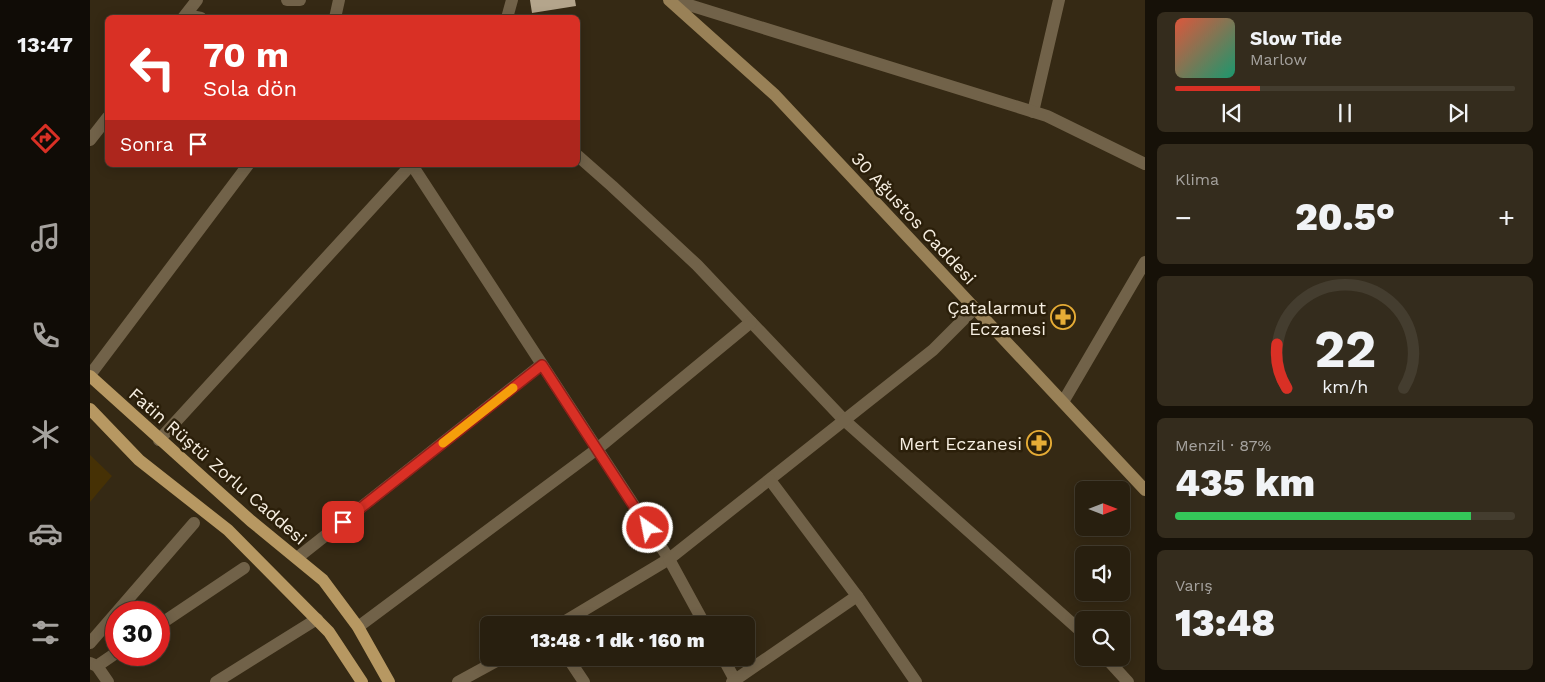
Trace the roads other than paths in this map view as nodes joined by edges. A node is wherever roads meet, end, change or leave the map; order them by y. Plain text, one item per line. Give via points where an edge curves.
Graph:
1 (197, 0) edge
2 (288, 0) edge
3 (300, 0) edge
4 (339, 0) edge
5 (512, 0) edge
6 (669, 0) edge
7 (673, 0) edge
8 (1059, 0) edge
9 (709, 5) edge
10 (185, 15) edge
11 (336, 15) edge
12 (508, 15) edge
13 (1033, 112) junction
14 (105, 121) edge
15 (90, 140) edge
16 (580, 158) edge
17 (1145, 164) edge
18 (247, 167) edge
19 (409, 167) edge
20 (412, 167) edge
21 (1145, 262) edge
22 (975, 308) junction
23 (752, 322) junction
24 (542, 365) junction
25 (90, 376) edge
26 (1063, 402) junction
27 (90, 409) edge
28 (844, 420) junction
29 (159, 440) junction
30 (597, 449) junction
31 (770, 480) junction
32 (1145, 490) edge
33 (194, 523) dead end
34 (297, 558) junction
35 (669, 559) junction
36 (244, 568) dead end
37 (857, 596) junction
38 (574, 616) edge
39 (700, 616) edge
40 (170, 618) edge
41 (317, 619) junction
42 (1075, 626) edge
43 (358, 627) junction
44 (90, 643) edge
45 (94, 665) edge
46 (487, 666) edge
47 (573, 666) edge
48 (727, 666) edge
49 (1113, 666) edge
50 (734, 681) edge
51 (108, 682) edge
52 (216, 682) edge
53 (362, 682) edge
54 (389, 682) edge
55 (458, 682) edge
56 (584, 682) edge
57 (916, 682) edge
58 (1128, 682) edge

1 - 10 street
2 - 3 street
4 - 11 street
5 - 12 street
6 - 22 main road, 30 Ağustos Caddesi via 775,95
7 - 9 street
8 - 13 street
9 - 13 street
13 - 17 street via 1048,116
14 - 15 street
16 - 23 street via 697,265
18 - 25 street
19 - 29 street
20 - 24 street
21 - 26 street
22 - 26 main road, 30 Ağustos Caddesi
22 - 28 street via 932,350
23 - 28 street
23 - 30 street
24 - 30 street
24 - 34 street
25 - 29 main road, Fatin Rüştü Zorlu Caddesi
26 - 32 main road, 30 Ağustos Caddesi
27 - 41 main road via 138,460 228,530
28 - 31 street
28 - 42 street
29 - 34 main road, Fatin Rüştü Zorlu Caddesi
30 - 35 street
30 - 43 street
31 - 35 street
31 - 37 street
33 - 44 street
34 - 43 main road, Fatin Rüştü Zorlu Caddesi via 323,580
35 - 38 street
35 - 39 street
36 - 40 street
37 - 50 street
37 - 57 street
41 - 52 street
41 - 53 main road via 330,632
43 - 54 main road, Fatin Rüştü Zorlu Caddesi
45 - 51 street
46 - 55 street
47 - 56 street
48 - 50 street
49 - 58 street

